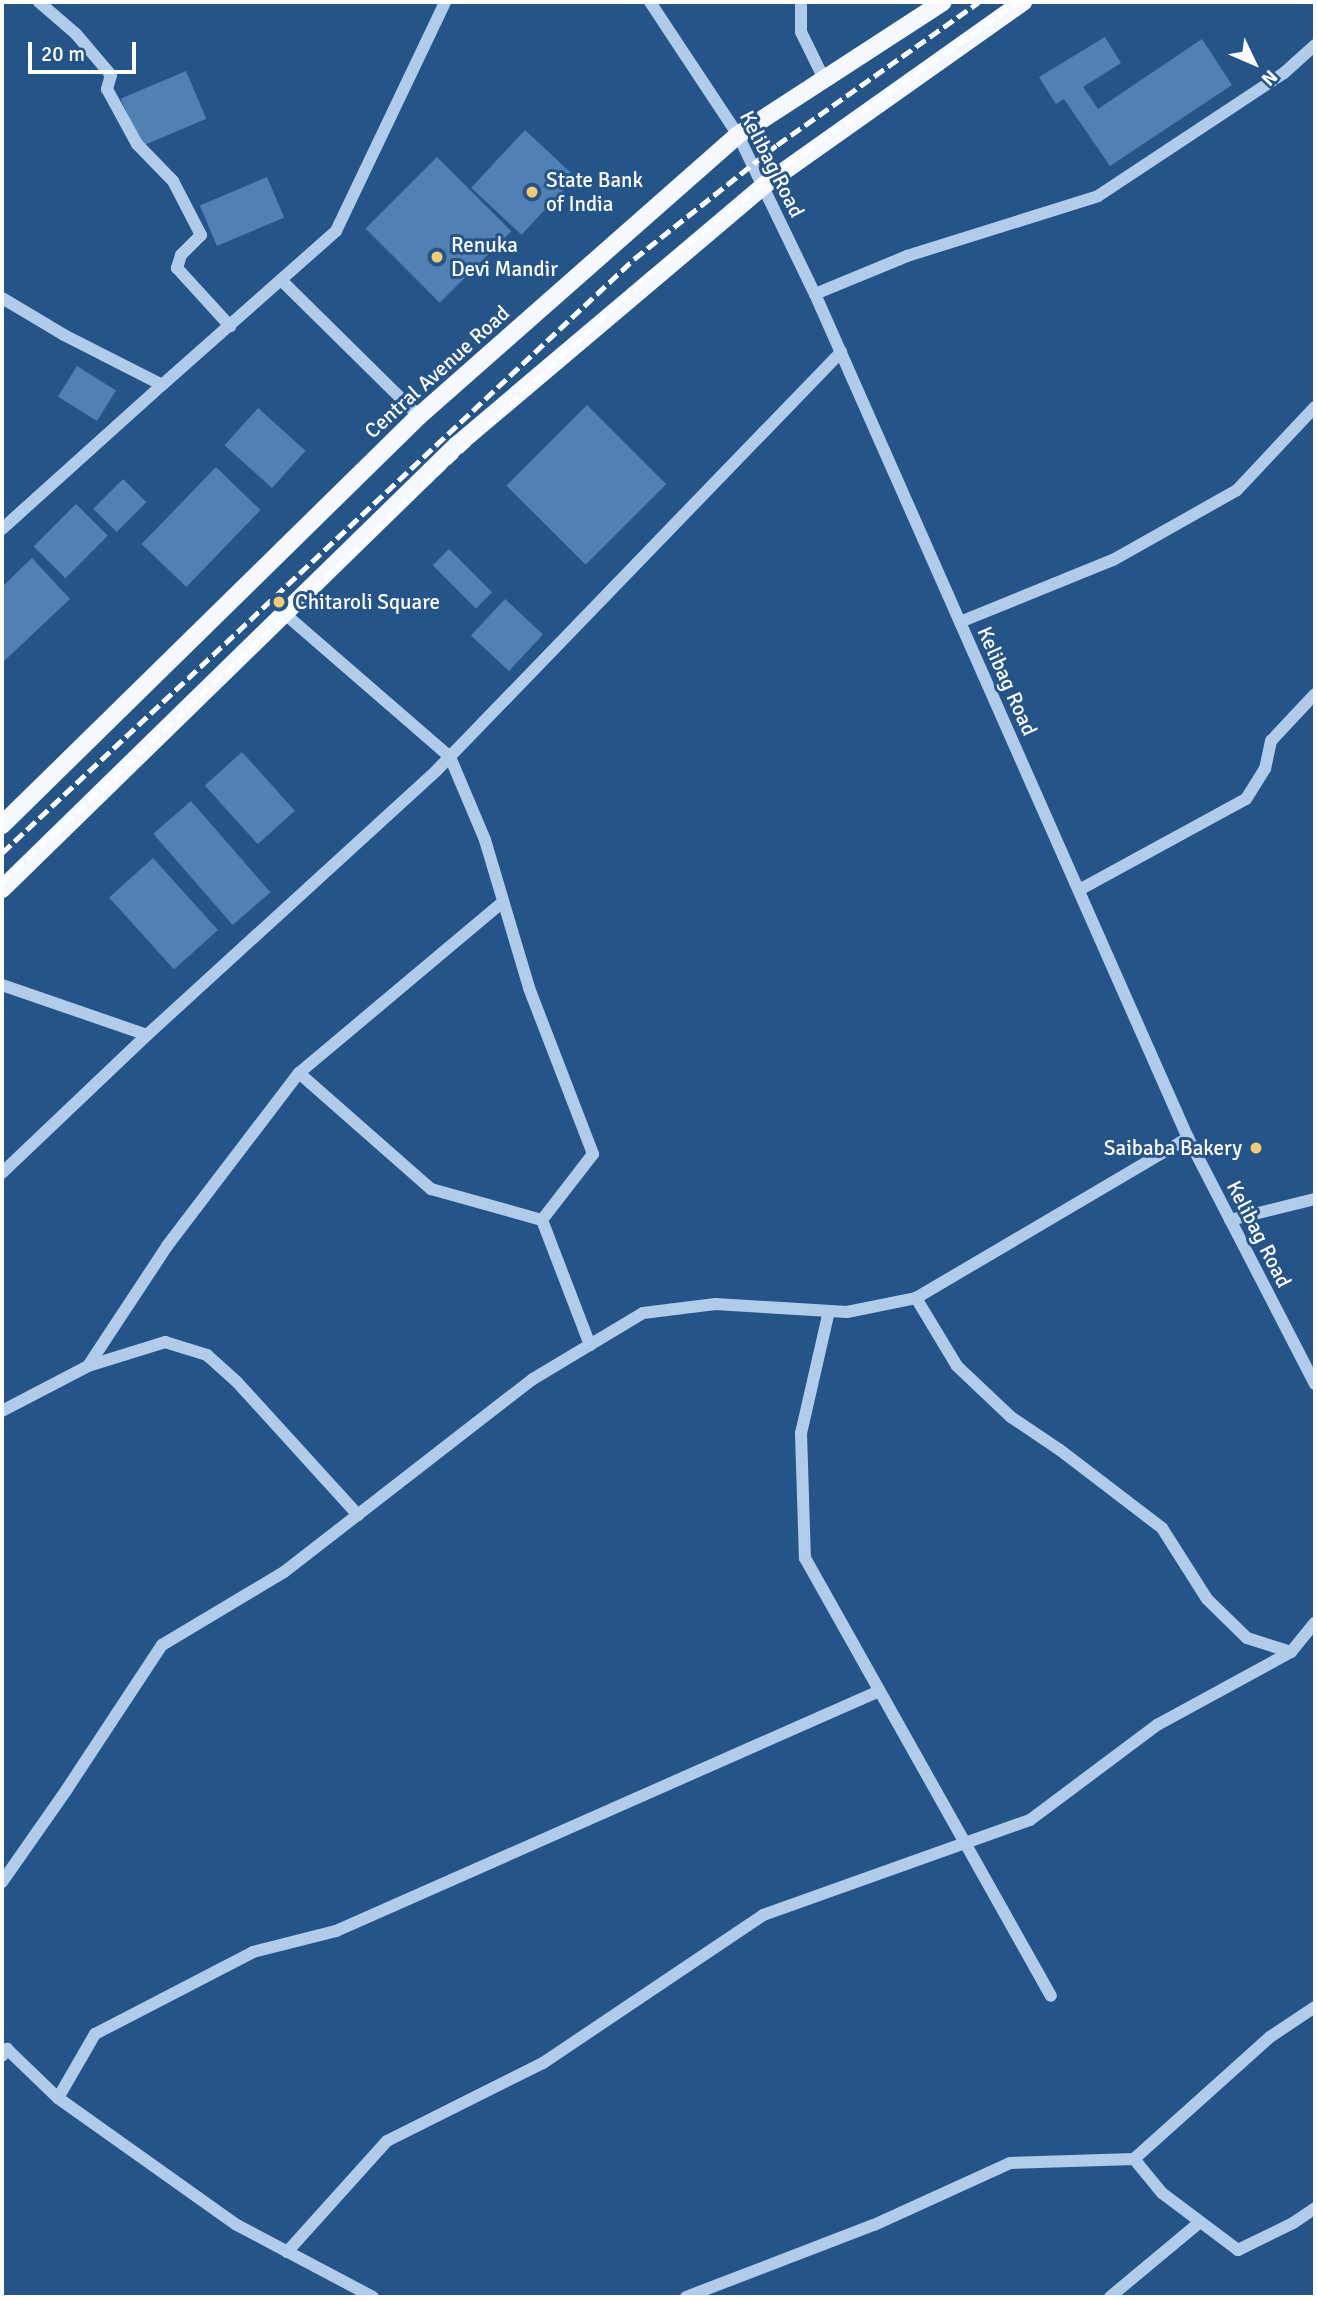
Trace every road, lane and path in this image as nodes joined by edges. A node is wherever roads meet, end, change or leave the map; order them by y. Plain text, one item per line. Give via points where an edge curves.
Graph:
1 (39, 2) edge
2 (445, 2) edge
3 (650, 2) edge
4 (801, 2) edge
5 (943, 2) edge
6 (1023, 2) edge
7 (1315, 45) edge
8 (825, 81) junction
9 (738, 135) junction
10 (763, 186) junction
11 (281, 280) junction
12 (815, 294) junction
13 (2, 298) edge
14 (230, 326) junction
15 (841, 352) junction
16 (162, 385) junction
17 (1315, 407) edge
18 (419, 416) junction
19 (2, 529) edge
20 (285, 614) junction
21 (960, 622) junction
22 (1315, 695) edge
23 (450, 757) junction
24 (2, 825) edge
25 (2, 889) edge
26 (1079, 890) junction
27 (503, 902) junction
28 (2, 985) edge
29 (147, 1035) junction
30 (299, 1073) junction
31 (1188, 1138) junction
32 (2, 1173) edge
33 (1315, 1199) edge
34 (542, 1220) junction
35 (1230, 1220) junction
36 (916, 1298) junction
37 (829, 1311) junction
38 (590, 1345) junction
39 (88, 1366) junction
40 (1315, 1384) edge
41 (2, 1411) edge
42 (358, 1515) junction
43 (1315, 1622) edge
44 (1291, 1652) junction
45 (879, 1691) junction
46 (965, 1843) junction
47 (2, 1882) edge
48 (1051, 1996) dead end
49 (1315, 2007) edge
50 (4, 2049) edge
51 (58, 2098) junction
52 (1134, 2159) junction
53 (1315, 2208) edge
54 (1200, 2221) junction
55 (287, 2252) junction
56 (373, 2297) edge
57 (686, 2297) edge
58 (1110, 2297) edge

1 - 14 street via 76,34 111,75 107,89 137,144 173,181 201,236 181,255 177,268
2 - 11 street via 336,231
3 - 9 street, Kelibag Road
4 - 8 street via 801,32
5 - 8 main road, Central Avenue Road
6 - 10 main road
7 - 12 street via 1284,73 1098,196 907,256
8 - 9 main road, Central Avenue Road
9 - 10 street, Kelibag Road
9 - 18 main road, Central Avenue Road
10 - 12 street, Kelibag Road
10 - 20 main road via 457,445
11 - 14 street
11 - 18 street
12 - 15 street, Kelibag Road
13 - 16 street
14 - 16 street
15 - 21 street, Kelibag Road
15 - 23 street
16 - 19 street
17 - 21 street via 1237,491 1113,560
18 - 24 main road, Central Avenue Road
20 - 23 street
20 - 25 main road
21 - 26 street, Kelibag Road
22 - 26 street via 1271,741 1265,769 1246,799
23 - 27 street via 485,840
23 - 29 street
26 - 31 street, Kelibag Road
27 - 30 street
27 - 34 street via 529,988 593,1154
28 - 29 street
29 - 32 street
30 - 34 street via 431,1189
30 - 39 street via 167,1246
31 - 35 street, Kelibag Road
31 - 36 street
33 - 35 street
34 - 38 street
35 - 40 street, Kelibag Road
36 - 37 street via 847,1312
36 - 44 street via 957,1366 1011,1417 1162,1528 1207,1599 1247,1638
37 - 38 street via 715,1304 643,1313
37 - 45 street via 801,1433 805,1558
38 - 42 street via 533,1379
39 - 41 street
39 - 42 street via 166,1342 207,1355 237,1381
42 - 47 street via 284,1572 162,1645
43 - 44 street
44 - 46 street via 1157,1724 1030,1820
45 - 46 street
45 - 51 street via 336,1931 253,1952 95,2034
46 - 48 street
46 - 55 street via 763,1914 543,2063 387,2141
49 - 52 street via 1270,2037
50 - 51 street
51 - 55 street via 237,2225
52 - 54 street via 1162,2193
52 - 57 street via 1010,2163 874,2225
53 - 54 street via 1238,2250
54 - 58 street
55 - 56 street

